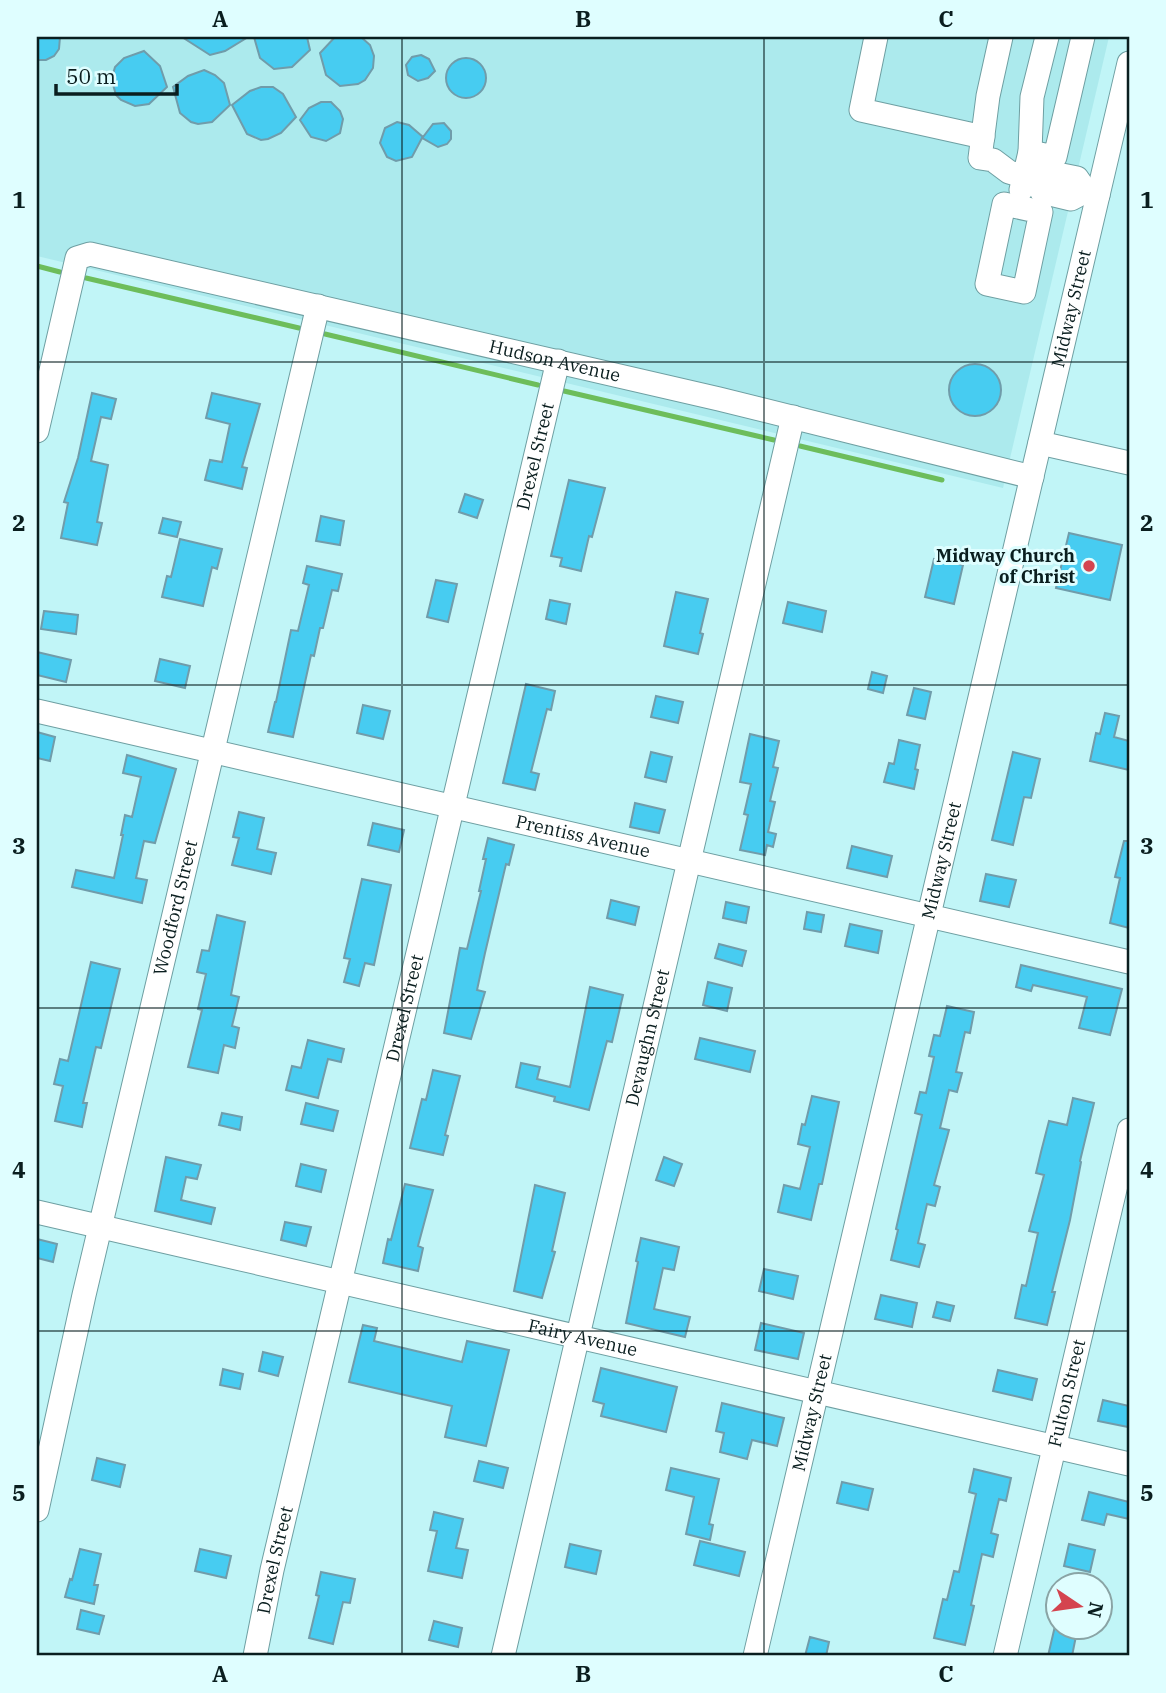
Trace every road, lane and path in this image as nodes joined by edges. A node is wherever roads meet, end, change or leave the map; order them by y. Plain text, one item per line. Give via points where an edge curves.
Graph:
1 (876, 37) edge
2 (1001, 37) edge
3 (1047, 37) edge
4 (1083, 37) edge
5 (1129, 63) edge
6 (983, 137) junction
7 (1030, 152) junction
8 (1030, 178) junction
9 (1080, 190) junction
10 (1018, 207) dead end
11 (318, 306) junction
12 (558, 360) junction
13 (793, 417) junction
14 (37, 431) edge
15 (1040, 443) junction
16 (1129, 463) edge
17 (1032, 477) junction
18 (37, 711) edge
19 (214, 752) junction
20 (453, 807) junction
21 (691, 861) junction
22 (929, 916) junction
23 (1129, 962) edge
24 (1129, 1130) edge
25 (37, 1212) edge
26 (100, 1227) junction
27 (341, 1283) junction
28 (579, 1337) junction
29 (817, 1392) junction
30 (1054, 1446) junction
31 (1129, 1464) edge
32 (37, 1510) edge
33 (258, 1656) edge
34 (503, 1656) edge
35 (755, 1656) edge
36 (1006, 1656) edge

1 - 6 street via 861,110
2 - 6 street
3 - 7 street via 1032,97
4 - 7 street via 1055,157
5 - 9 street, Midway Street
6 - 8 street via 980,158
7 - 8 street
8 - 9 street via 1042,192
8 - 10 street
9 - 15 street, Midway Street
11 - 12 street, Hudson Avenue
11 - 14 street, Hudson Avenue via 90,254 77,258
11 - 19 street, Woodford Street
12 - 13 street, Hudson Avenue
12 - 20 street, Drexel Street
13 - 17 street, Hudson Avenue
13 - 21 street, Devaughn Street
15 - 16 street
15 - 17 street, Midway Street
17 - 22 street, Midway Street
18 - 19 street, Prentiss Avenue
19 - 20 street, Prentiss Avenue
19 - 26 street, Woodford Street
20 - 21 street, Prentiss Avenue
20 - 27 street, Drexel Street
21 - 22 street, Prentiss Avenue
21 - 28 street, Devaughn Street
22 - 23 street, Prentiss Avenue
22 - 29 street, Midway Street
24 - 30 street, Fulton Street
25 - 26 street, Fairy Avenue
26 - 27 street, Fairy Avenue
26 - 32 street, Woodford Street
27 - 28 street, Fairy Avenue
27 - 33 street, Drexel Street via 272,1570
28 - 29 street, Fairy Avenue
28 - 34 street, Devaughn Street
29 - 30 street, Fairy Avenue
29 - 35 street, Midway Street
30 - 31 street, Fairy Avenue
30 - 36 street, Fulton Street

